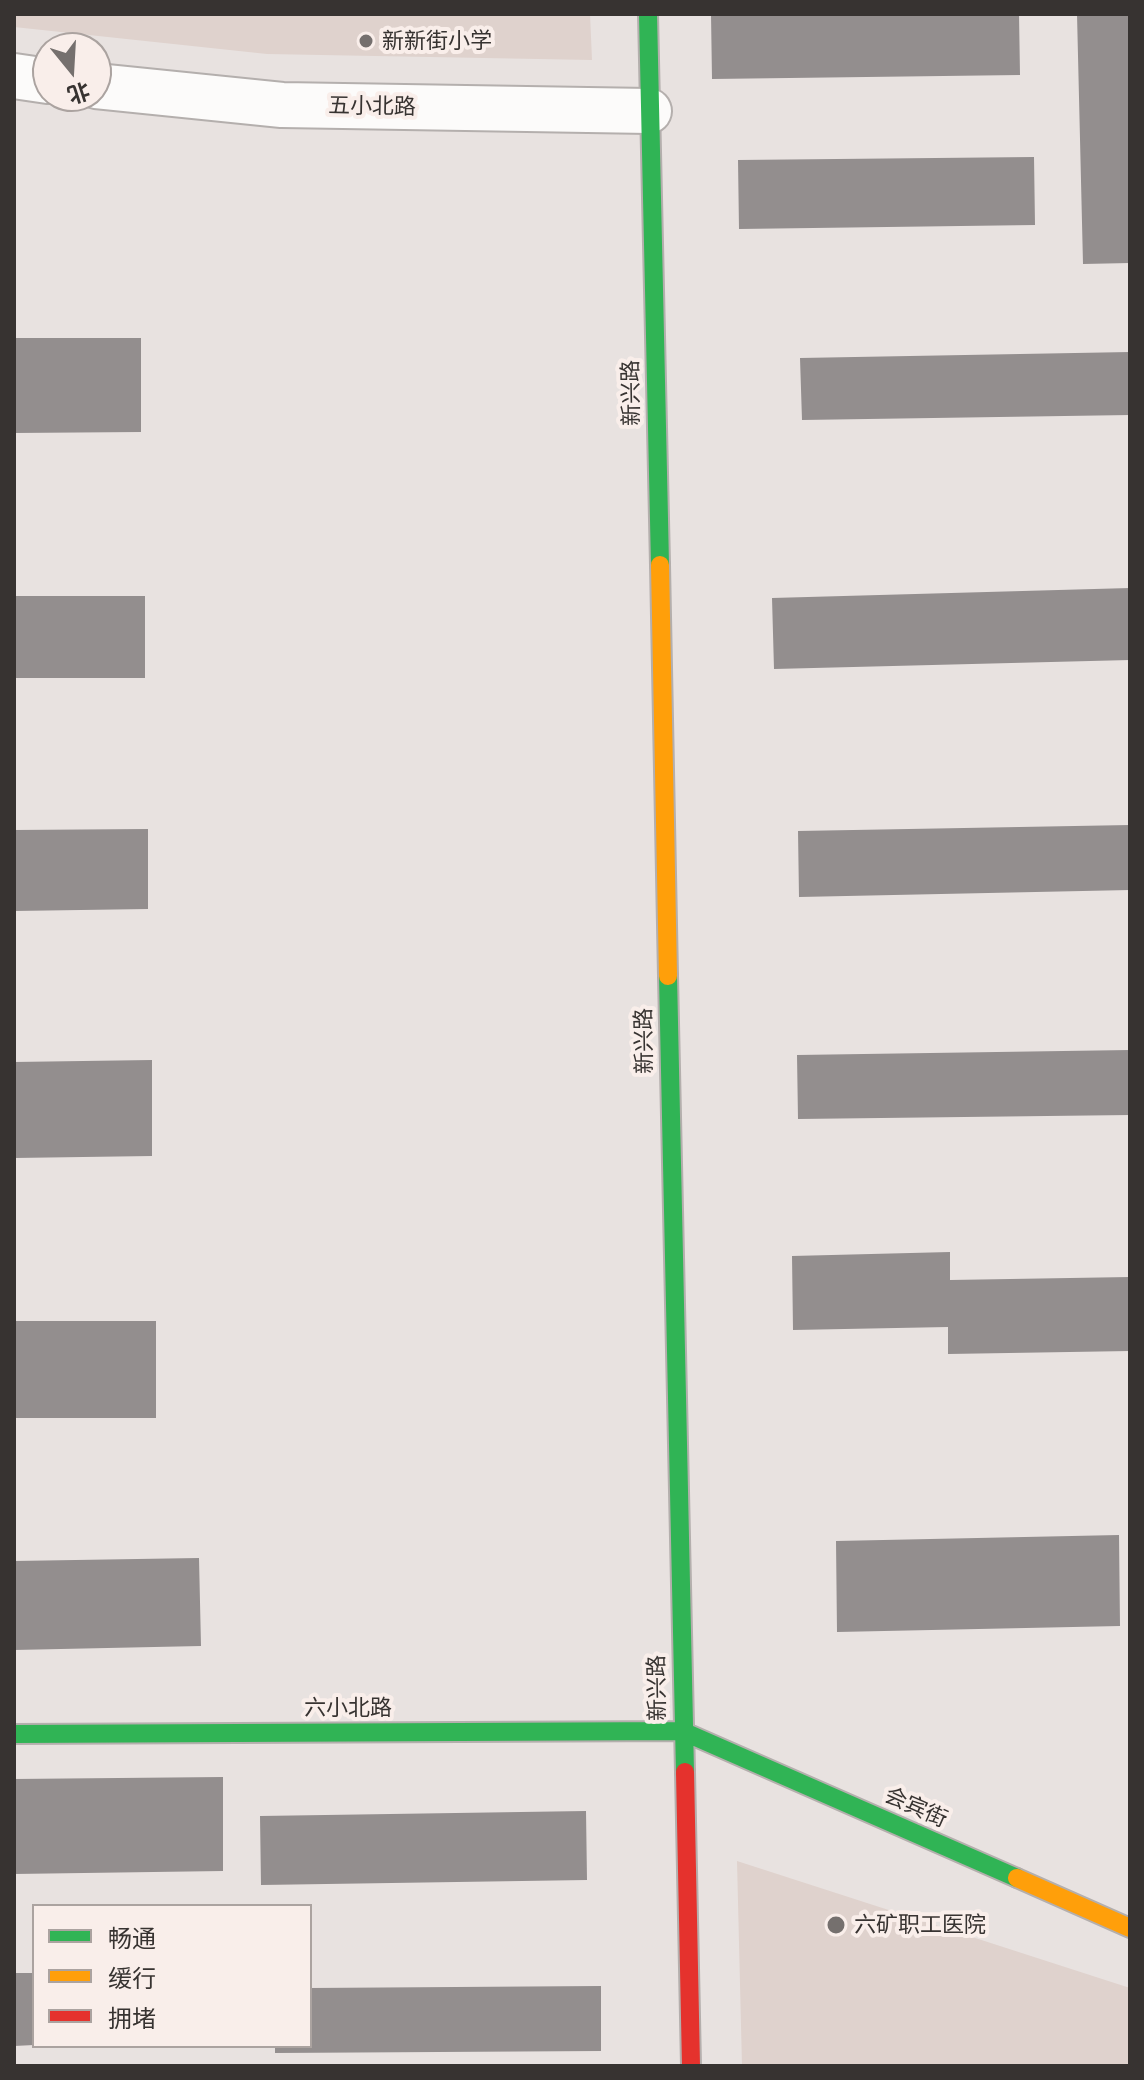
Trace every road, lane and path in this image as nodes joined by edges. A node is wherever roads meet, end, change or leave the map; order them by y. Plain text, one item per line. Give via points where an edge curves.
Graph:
1 (648, 14) edge
2 (112, 88) edge
3 (649, 111) junction
4 (682, 1731) junction
5 (14, 1734) edge
6 (1129, 1927) edge
7 (691, 2066) edge

1 - 3 main road, 新兴路
2 - 3 street, 五小北路 via 282,105
3 - 4 main road, 新兴路
4 - 5 main road, 六小北路
4 - 6 main road, 会宾街
4 - 7 main road, 新兴路

